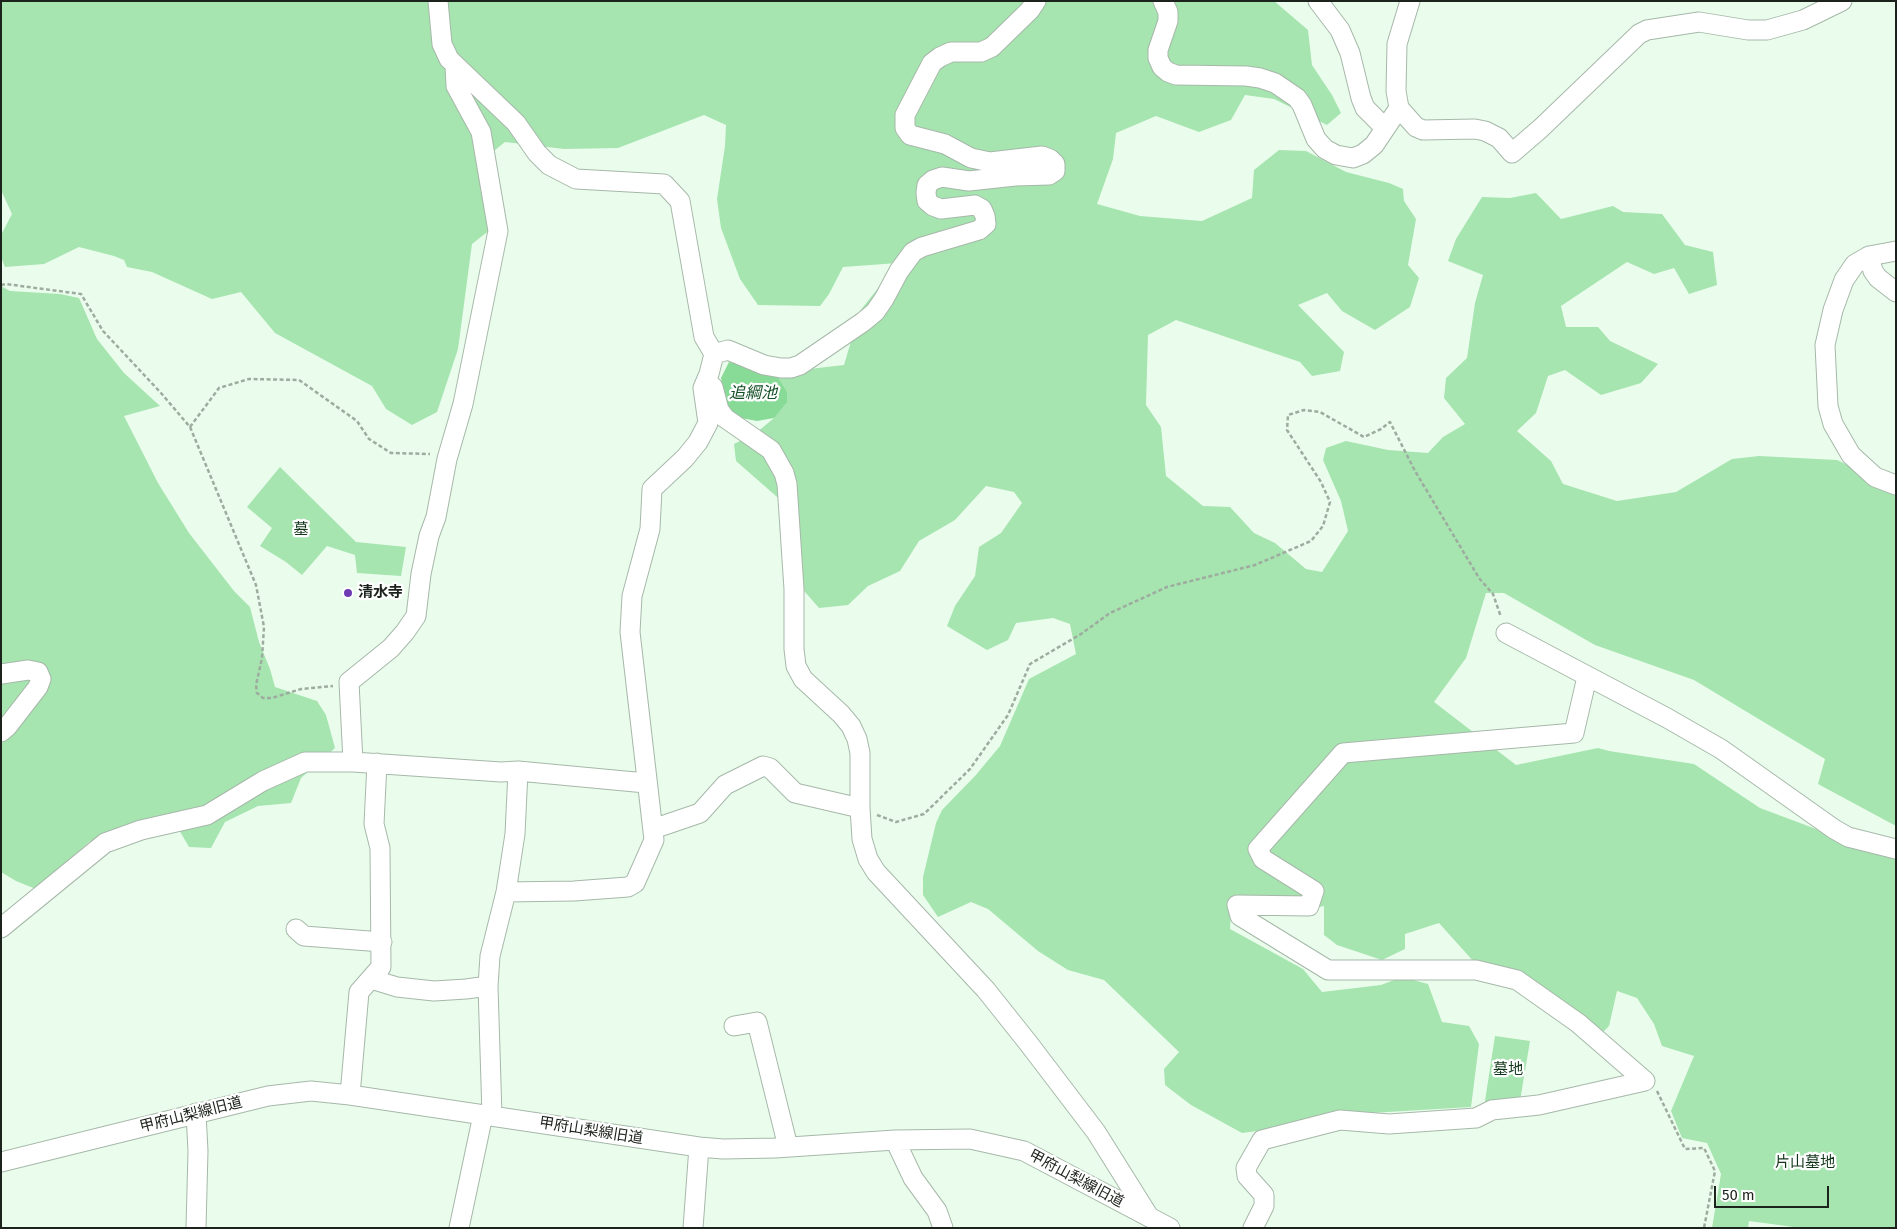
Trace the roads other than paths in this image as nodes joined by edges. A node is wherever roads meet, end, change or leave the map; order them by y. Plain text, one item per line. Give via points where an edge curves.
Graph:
1 (438, 1) edge
2 (1036, 1) edge
3 (1163, 1) edge
4 (1318, 1) edge
5 (1410, 1) edge
6 (1842, 1) edge
7 (455, 65) junction
8 (1399, 108) junction
9 (1385, 128) junction
10 (1896, 252) edge
11 (1868, 256) junction
12 (1896, 292) edge
13 (714, 354) junction
14 (709, 374) junction
15 (708, 423) junction
16 (740, 428) junction
17 (1896, 484) edge
18 (1506, 633) road end
19 (1, 674) edge
20 (1587, 677) junction
21 (1, 732) edge
22 (353, 762) junction
23 (377, 763) junction
24 (518, 771) junction
25 (646, 782) junction
26 (860, 808) junction
27 (653, 829) junction
28 (1896, 849) edge
29 (506, 892) junction
30 (1, 928) edge
31 (296, 928) dead end
32 (382, 942) junction
33 (371, 979) junction
34 (488, 986) junction
35 (734, 1026) dead end
36 (350, 1095) junction
37 (196, 1113) junction
38 (488, 1116) junction
39 (895, 1140) junction
40 (699, 1147) junction
41 (788, 1147) junction
42 (1, 1162) edge
43 (1148, 1215) junction
44 (196, 1228) edge
45 (459, 1228) edge
46 (693, 1228) edge
47 (944, 1228) edge
48 (1170, 1228) edge
49 (1253, 1228) edge

1 - 7 street via 442,44
2 - 13 street via 992,47 981,52 951,52 932,63 905,115 905,128 910,135 945,144 971,158 990,162 1042,156 1055,164 1055,171 1049,175 969,181 942,177 933,180 927,185 926,193 933,206 941,209 975,205 982,209 986,224 979,230 913,252 875,312 800,366 780,368 764,365 728,350
3 - 9 street via 1168,21 1158,58 1168,72 1176,75 1246,76 1275,84 1297,98 1316,139 1325,149 1346,158 1363,154 1374,145
4 - 9 street via 1340,30 1350,53 1365,108
5 - 8 street via 1397,44
6 - 8 street via 1803,20 1767,30 1699,22 1647,30 1512,153 1498,138 1485,131 1423,130 1416,127
7 - 13 street via 516,123 549,165 576,179 664,184 680,201 704,337
7 - 22 street via 456,86 481,132 498,231 465,396 429,536 416,616 391,648 349,682
8 - 9 street
10 - 11 street
11 - 12 street via 1878,278
11 - 17 street via 1855,264 1844,280 1833,310 1825,345 1828,406 1851,455 1875,476
13 - 14 street
14 - 15 street via 703,388
14 - 16 street via 719,410
15 - 16 street via 732,433
15 - 25 street via 685,458 652,489 650,529 632,596 630,632
16 - 26 street via 771,450 784,473 794,589 796,666 802,679 841,714 857,739
18 - 20 street
19 - 21 street via 28,670 38,672 41,679
20 - 28 street via 1721,749 1848,837
20 - 49 street via 1574,733 1343,754 1258,849 1263,859 1314,891 1309,906 1237,905 1240,916 1328,970 1476,970 1517,980 1578,1023 1645,1080 1539,1104 1492,1110 1476,1118 1390,1124 1340,1120 1262,1140 1246,1168 1247,1176 1264,1195 1264,1206
22 - 23 street
22 - 30 street via 305,762 263,781 207,815 141,830 105,843
23 - 24 street
23 - 32 street via 374,824 380,848
24 - 25 street
24 - 29 street via 515,834
25 - 27 street
26 - 27 street via 795,793 770,768 763,766 725,785 700,813
26 - 43 street via 862,839 868,860 876,872 986,990 1029,1044 1096,1132
27 - 29 street via 654,840 635,883 628,887
29 - 34 street via 490,956
31 - 32 street via 304,936
32 - 33 street via 381,967
33 - 34 street via 397,987 434,991
33 - 36 street via 359,992
34 - 38 street
35 - 41 street via 757,1022
36 - 37 street, 甲府山梨線旧道 via 289,1092
36 - 38 street, 甲府山梨線旧道
37 - 42 street, 甲府山梨線旧道
37 - 44 street
38 - 40 street, 甲府山梨線旧道
38 - 45 street
39 - 41 street, 甲府山梨線旧道
39 - 43 street, 甲府山梨線旧道 via 957,1138 1024,1151
39 - 47 street via 913,1178 937,1211
40 - 41 street, 甲府山梨線旧道
40 - 46 street
43 - 48 street, 甲府山梨線旧道

